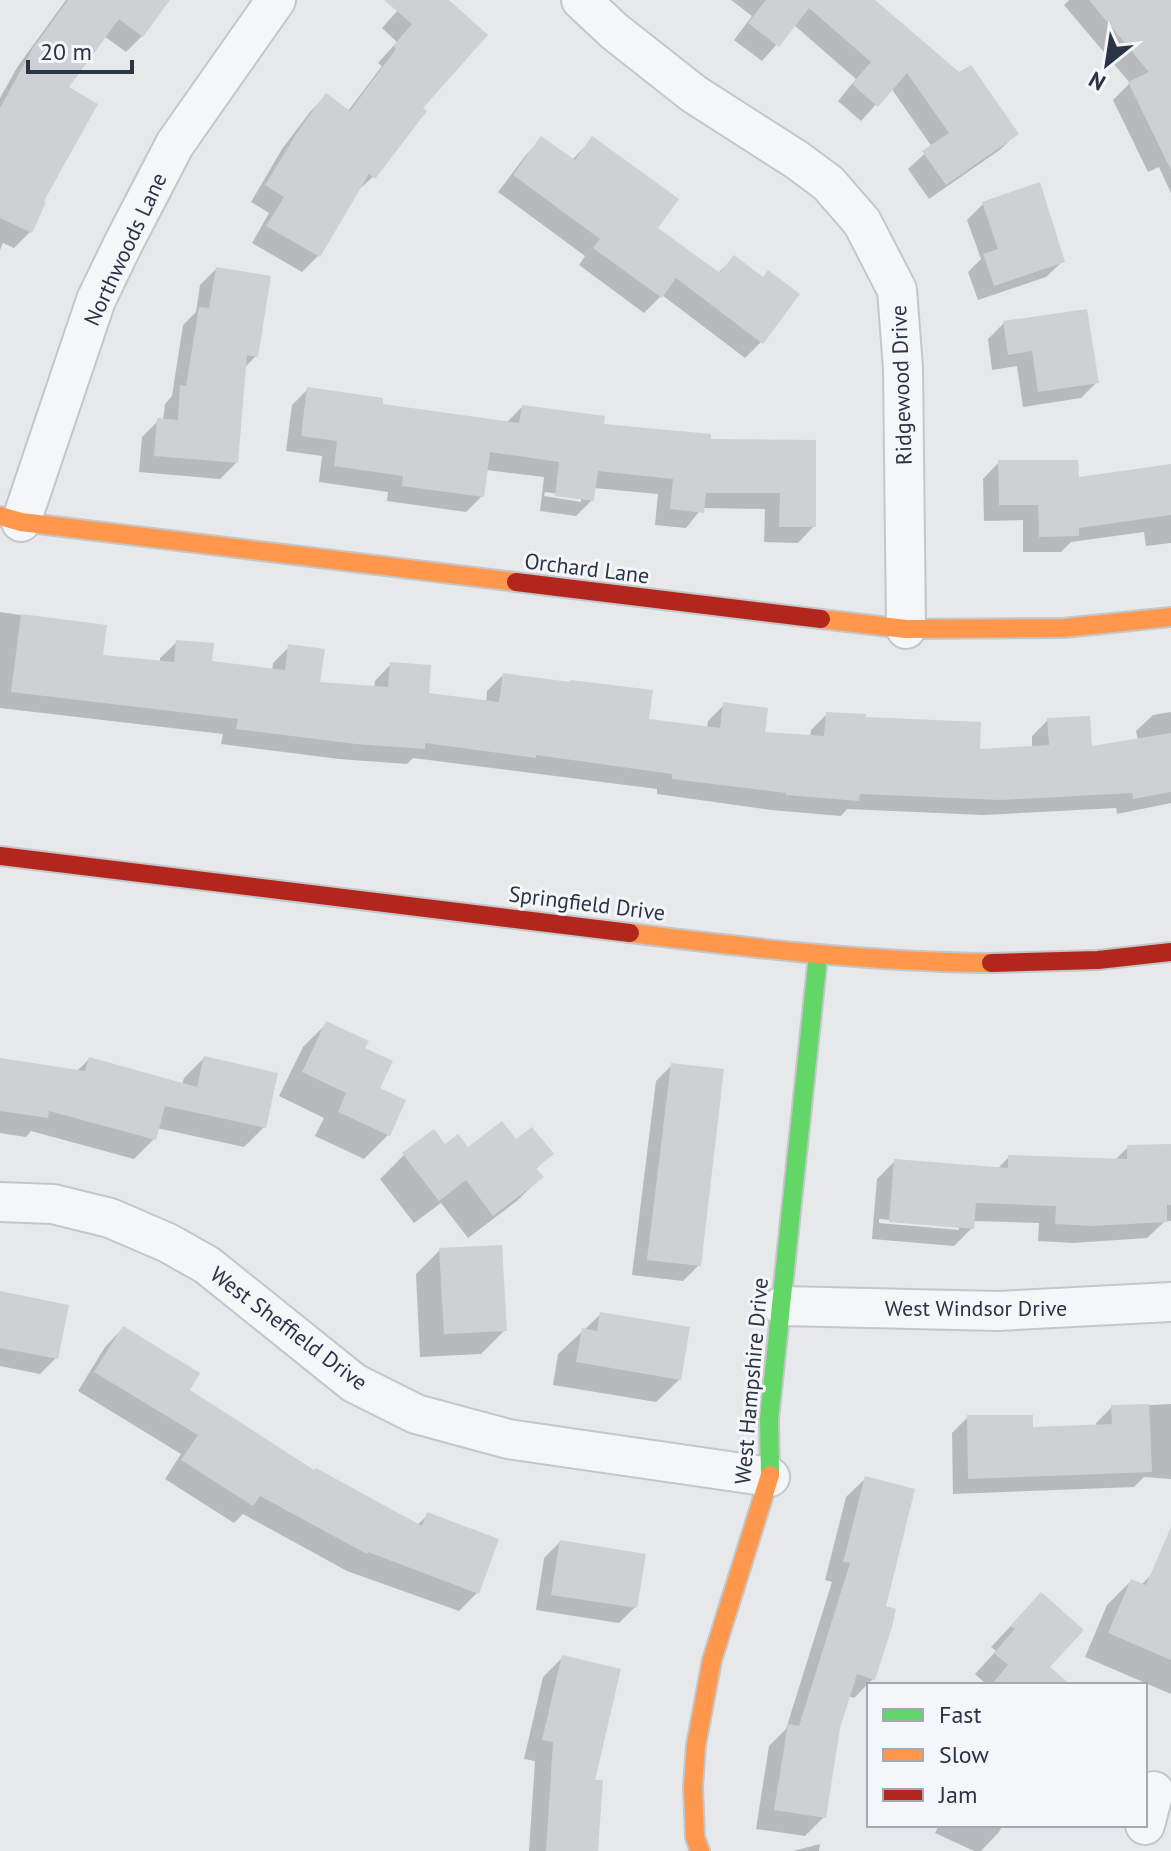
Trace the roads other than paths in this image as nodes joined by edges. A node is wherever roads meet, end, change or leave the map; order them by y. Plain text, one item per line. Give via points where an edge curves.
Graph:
1 (276, 0) edge
2 (581, 0) edge
3 (10, 519) edge
4 (1171, 617) edge
5 (906, 629) junction
6 (0, 856) edge
7 (1171, 952) edge
8 (818, 956) junction
9 (0, 1202) edge
10 (1171, 1302) edge
11 (782, 1306) junction
12 (770, 1477) junction
13 (1144, 1827) edge
14 (700, 1851) edge
15 (1138, 1851) edge

1 - 3 street, Northwoods Lane via 175,144 123,244
2 - 5 street, Ridgewood Drive via 694,94 828,183 862,222 897,290
3 - 5 street, Orchard Lane
4 - 5 street, Orchard Lane via 1064,628
6 - 8 street, Springfield Drive
7 - 8 street, Springfield Drive via 981,964
8 - 11 street, West Hampshire Drive
9 - 12 street, West Sheffield Drive via 53,1204 168,1243 207,1265 354,1383 416,1414 508,1439
10 - 11 street, West Windsor Drive via 998,1311
11 - 12 street, West Hampshire Drive via 769,1419
12 - 14 street, West Hampshire Drive via 704,1691 693,1787
13 - 15 street

